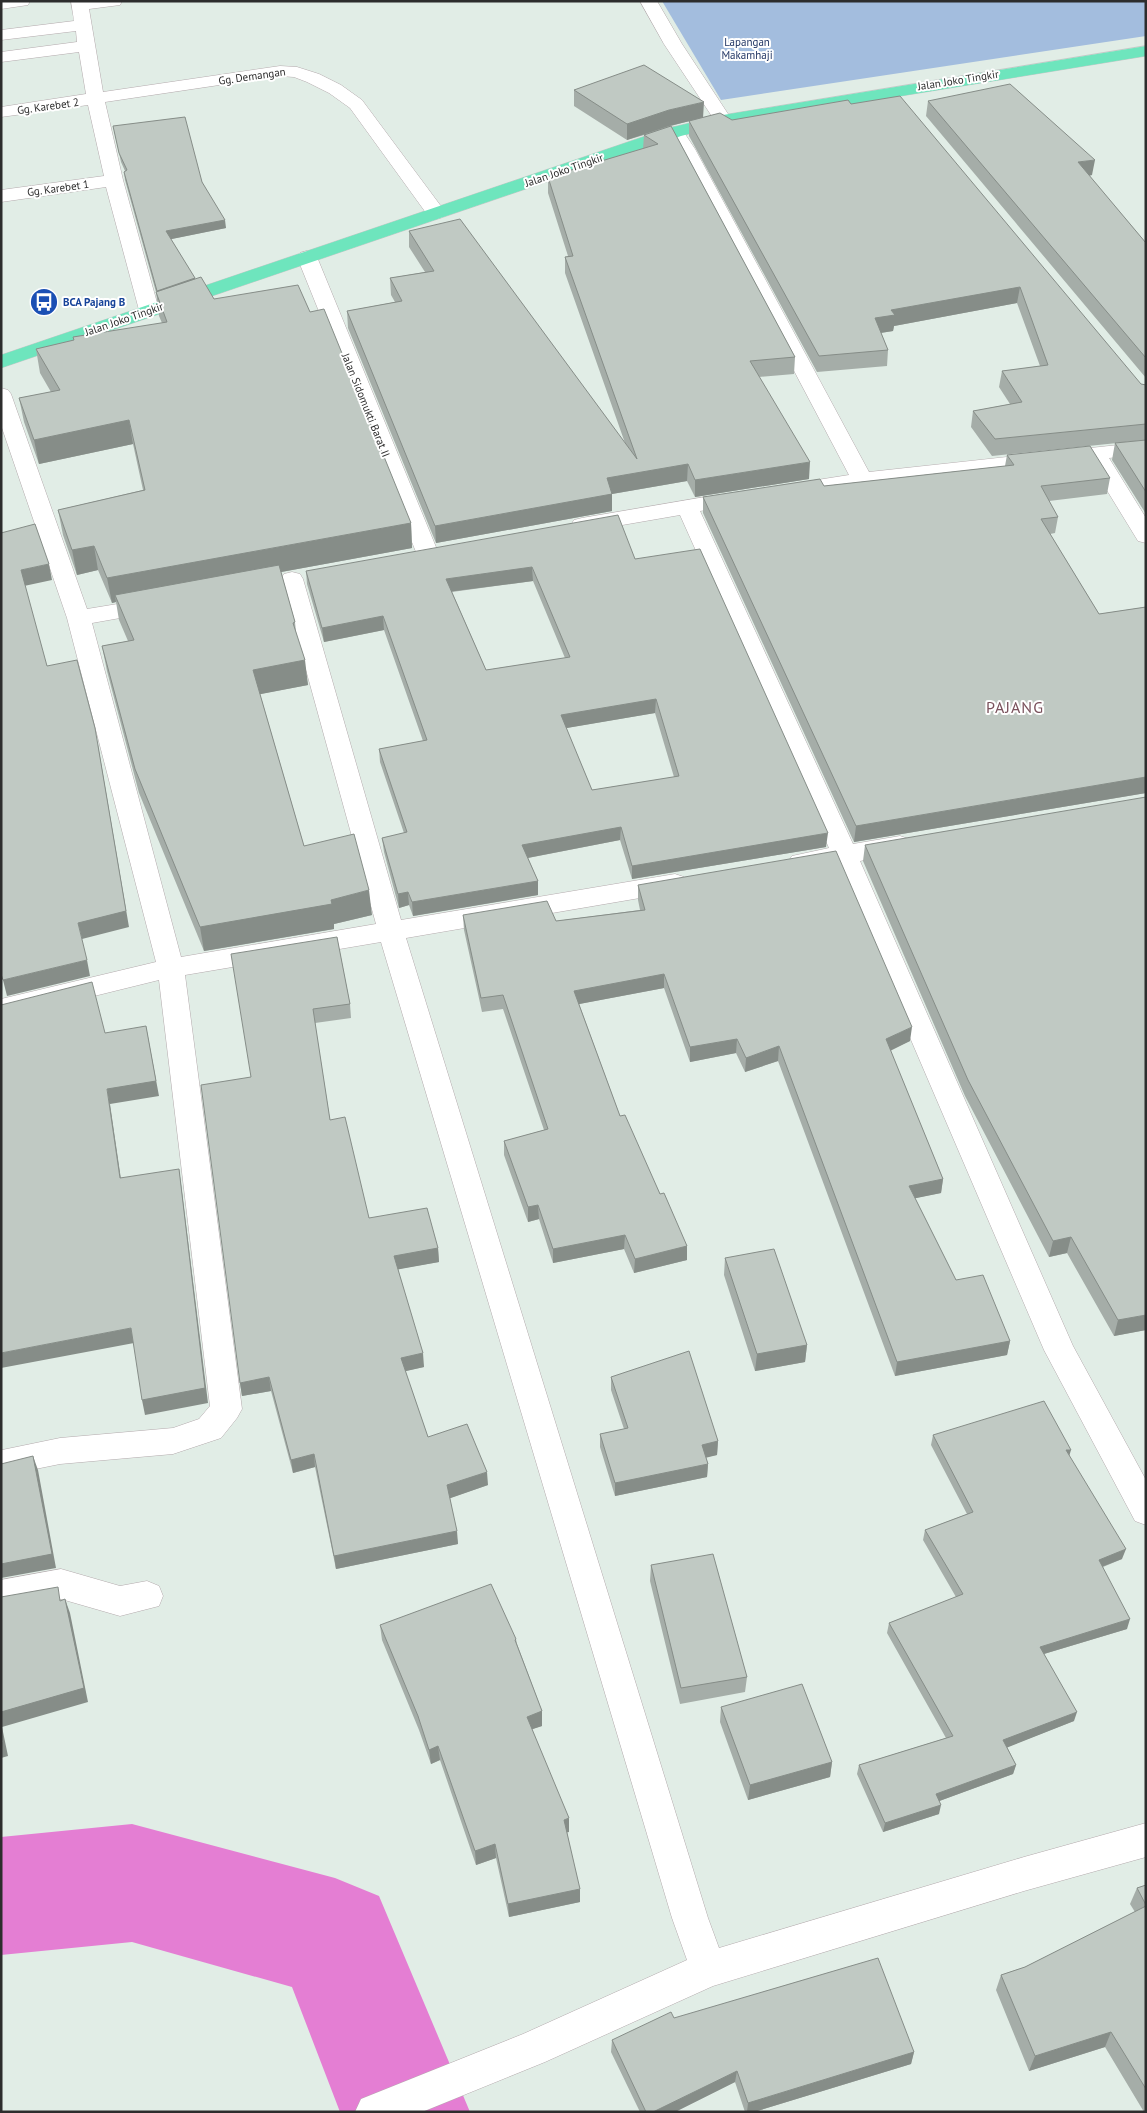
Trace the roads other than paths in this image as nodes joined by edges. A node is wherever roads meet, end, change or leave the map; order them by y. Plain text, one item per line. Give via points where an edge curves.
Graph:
1 (22, 1) edge
2 (114, 1) edge
3 (648, 1) edge
4 (79, 3) edge
5 (1, 4) edge
6 (82, 25) junction
7 (1, 36) edge
8 (86, 46) junction
9 (1146, 51) edge
10 (1, 57) edge
11 (893, 90) junction
12 (96, 100) junction
13 (906, 106) edge
14 (1, 112) edge
15 (723, 120) junction
16 (676, 132) junction
17 (114, 180) junction
18 (1, 196) edge
19 (436, 213) junction
20 (307, 258) junction
21 (149, 310) junction
22 (1, 362) edge
23 (1, 394) edge
24 (1146, 448) edge
25 (1095, 453) junction
26 (862, 479) junction
27 (765, 495) edge
28 (726, 501) edge
29 (687, 507) junction
30 (562, 529) edge
31 (1146, 536) edge
32 (427, 552) edge
33 (292, 579) edge
34 (176, 600) edge
35 (79, 618) junction
36 (922, 842) edge
37 (845, 855) junction
38 (777, 866) edge
39 (700, 879) edge
40 (391, 930) junction
41 (171, 968) junction
42 (1, 1009) edge
43 (2, 1463) edge
44 (1146, 1511) edge
45 (1, 1595) edge
46 (147, 1596) dead end
47 (1146, 1840) edge
48 (709, 1969) junction
49 (374, 2112) edge

1 - 5 street
2 - 4 street
3 - 15 street
4 - 6 street
6 - 7 street
6 - 8 street
8 - 10 street
8 - 12 street
9 - 11 main road, Jalan Joko Tingkir
11 - 13 street
11 - 15 main road, Jalan Joko Tingkir
12 - 14 street, Gg. Karebet 2
12 - 17 street
12 - 19 street, Gg. Demangan via 280,71 298,72 335,89 356,104
15 - 16 main road, Jalan Joko Tingkir
16 - 19 main road, Jalan Joko Tingkir
16 - 26 street
17 - 18 street, Gg. Karebet 1
17 - 21 street
19 - 20 main road, Jalan Joko Tingkir
20 - 21 main road, Jalan Joko Tingkir
20 - 32 street, Jalan Sidomukti Barat II
21 - 22 main road, Jalan Joko Tingkir
23 - 35 street
24 - 25 street
25 - 26 street
25 - 31 street
26 - 27 street
28 - 29 street
29 - 30 street
29 - 37 street
33 - 40 street
34 - 35 street
35 - 41 street
36 - 37 street
37 - 38 street
37 - 44 street via 1059,1350
39 - 40 street
40 - 41 street
40 - 48 street via 690,1918
41 - 42 street
41 - 43 street via 226,1409 210,1429 173,1441 60,1451
45 - 46 street via 61,1584 120,1601
47 - 48 street
48 - 49 street via 541,2045

